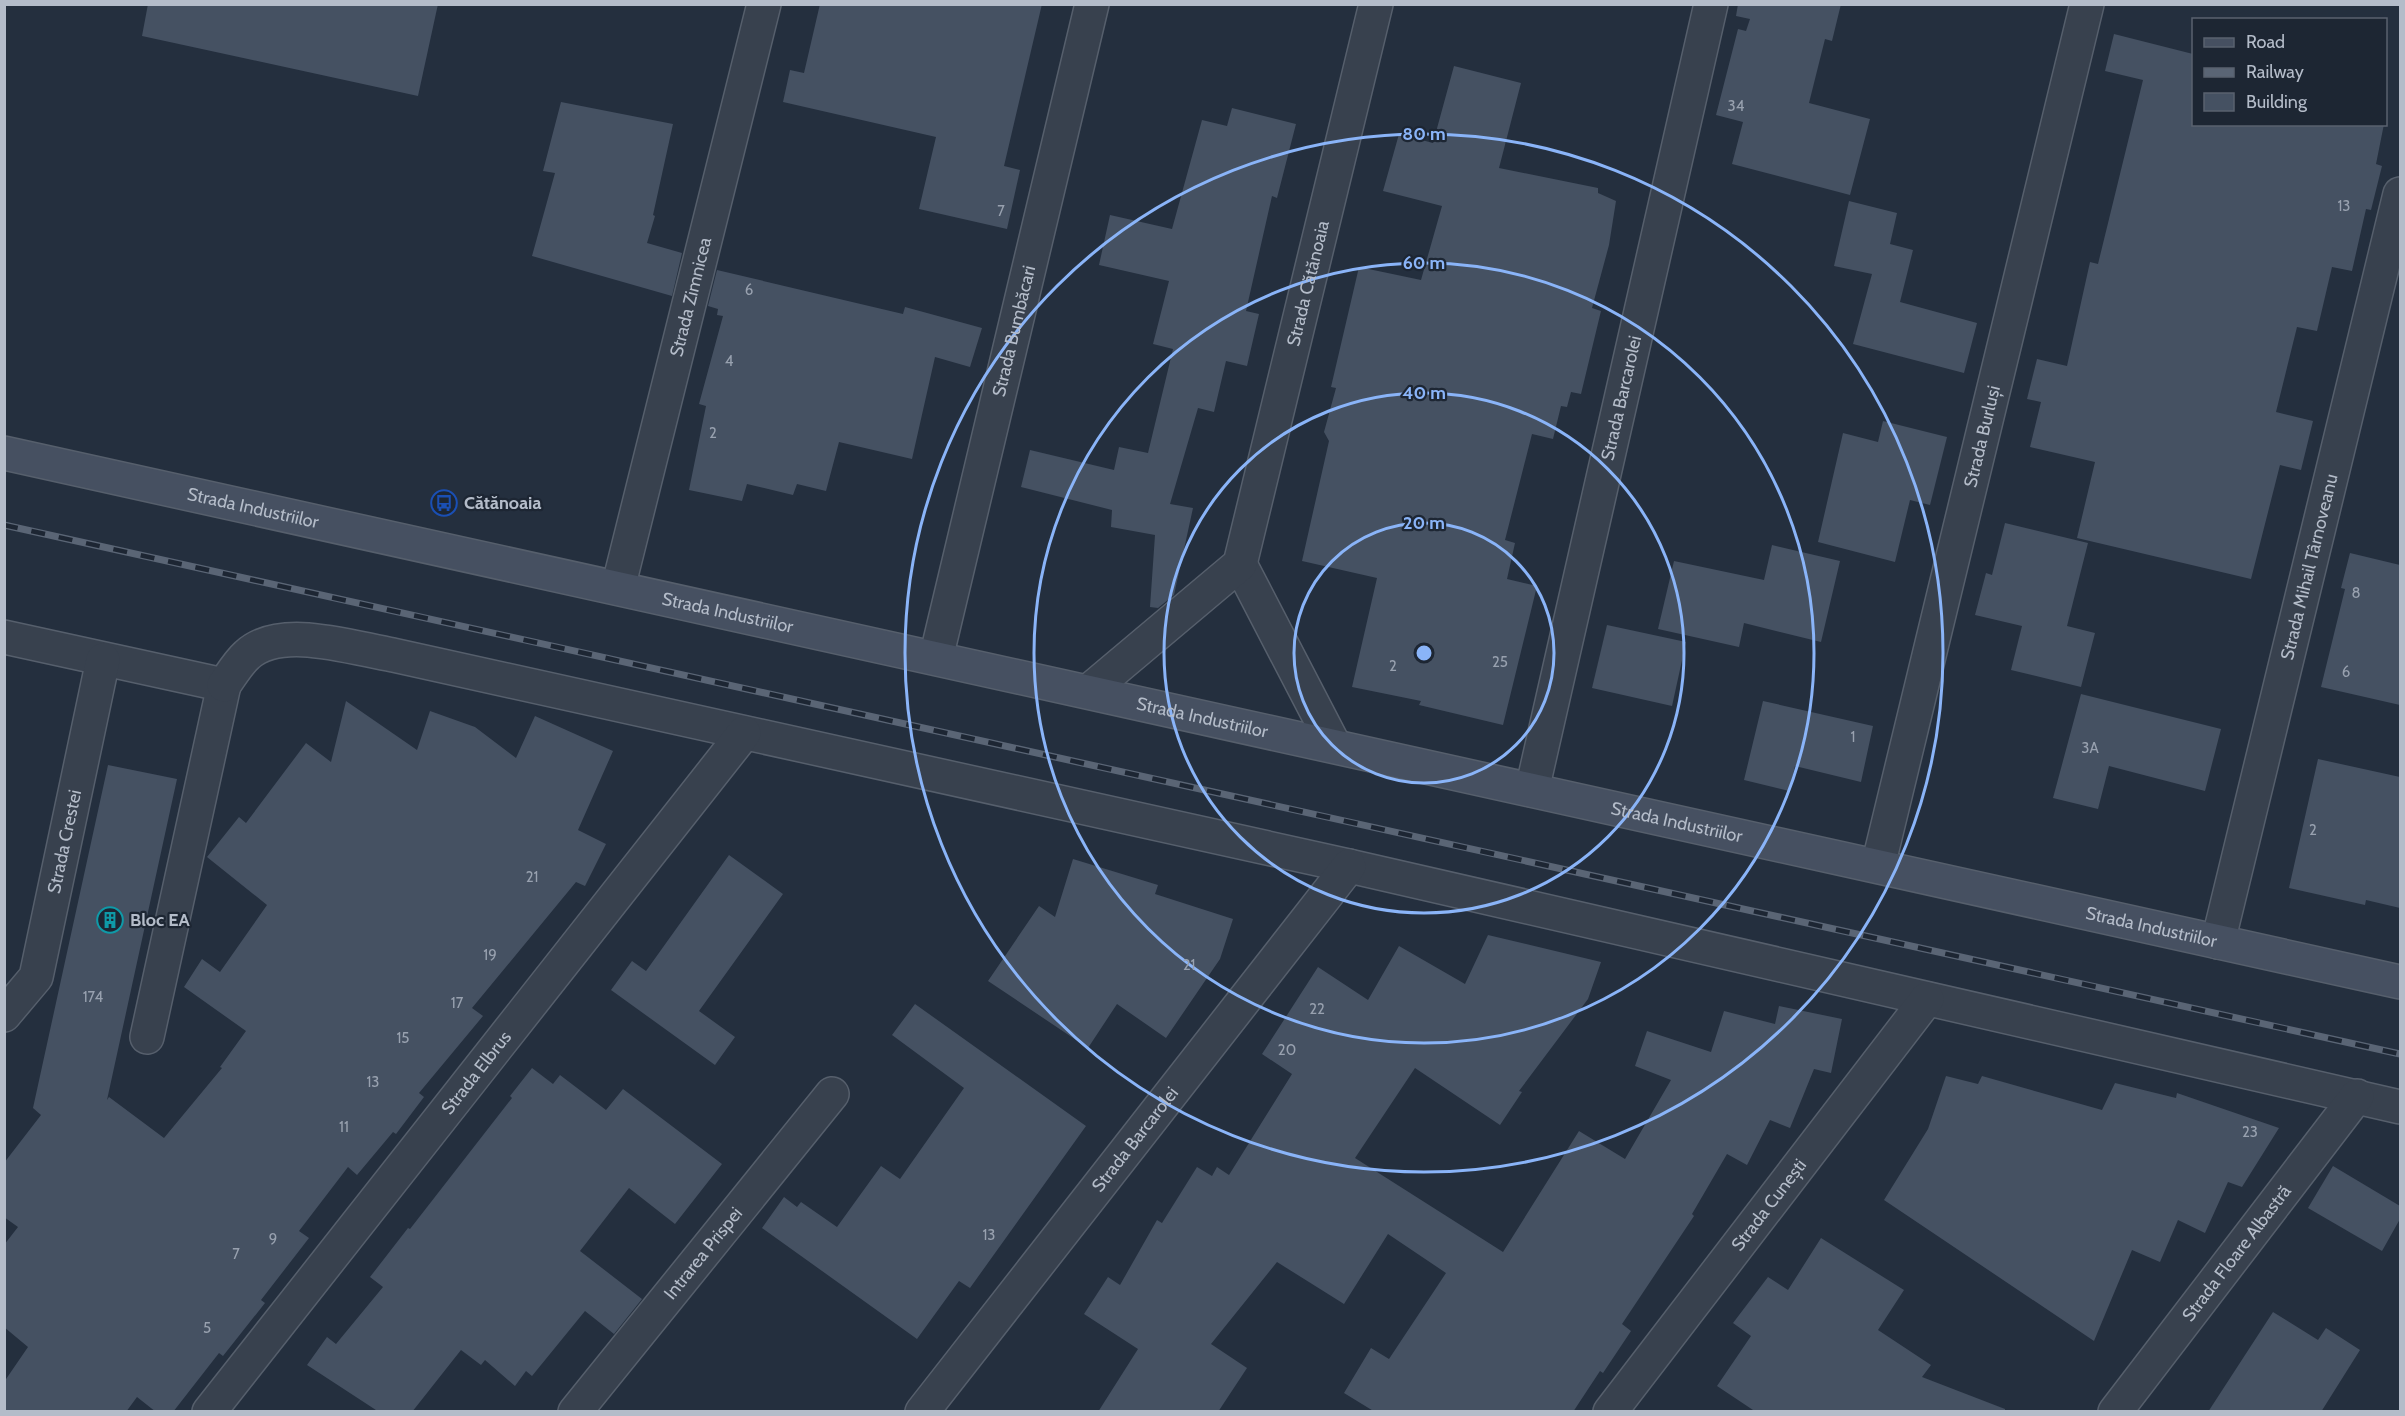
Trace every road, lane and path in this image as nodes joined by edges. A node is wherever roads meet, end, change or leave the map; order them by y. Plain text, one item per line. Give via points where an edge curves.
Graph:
1 (764, 4) edge
2 (1092, 4) edge
3 (1376, 4) edge
4 (1711, 4) edge
5 (2086, 4) edge
6 (2400, 194) edge
7 (4, 453) edge
8 (1240, 564) junction
9 (618, 588) junction
10 (4, 638) edge
11 (936, 658) junction
12 (103, 660) junction
13 (224, 685) junction
14 (1089, 692) junction
15 (744, 733) junction
16 (1334, 745) junction
17 (1532, 790) junction
18 (1349, 866) junction
19 (1878, 867) junction
20 (2218, 942) junction
21 (2400, 982) edge
22 (1927, 999) junction
23 (4, 1015) edge
24 (147, 1037) dead end
25 (832, 1094) dead end
26 (2357, 1096) junction
27 (2400, 1107) edge
28 (209, 1412) edge
29 (575, 1412) edge
30 (922, 1412) edge
31 (1610, 1412) edge
32 (2115, 1412) edge

1 - 9 street, Strada Zimnicea
2 - 11 street, Strada Bumbăcari
3 - 8 street, Strada Cătănoaia
4 - 17 street, Strada Barcarolei
5 - 19 street, Strada Burluși
6 - 20 street, Strada Mihail Târnoveanu
7 - 9 main road, Strada Industriilor
8 - 14 street
8 - 16 street
9 - 11 main road, Strada Industriilor
10 - 12 street
11 - 14 main road, Strada Industriilor
12 - 13 street
12 - 23 street, Strada Crestei via 36,977
13 - 15 street via 247,654 268,642 287,638 393,655
13 - 24 street
14 - 16 main road, Strada Industriilor
15 - 18 street
15 - 28 street, Strada Elbrus
16 - 17 main road, Strada Industriilor
17 - 19 main road, Strada Industriilor
18 - 22 street
18 - 30 street, Strada Barcarolei
19 - 20 main road, Strada Industriilor
20 - 21 main road, Strada Industriilor
22 - 26 street
22 - 31 street, Strada Cunești
25 - 29 street, Intrarea Prispei
26 - 27 street
26 - 32 street, Strada Floare Albastră

